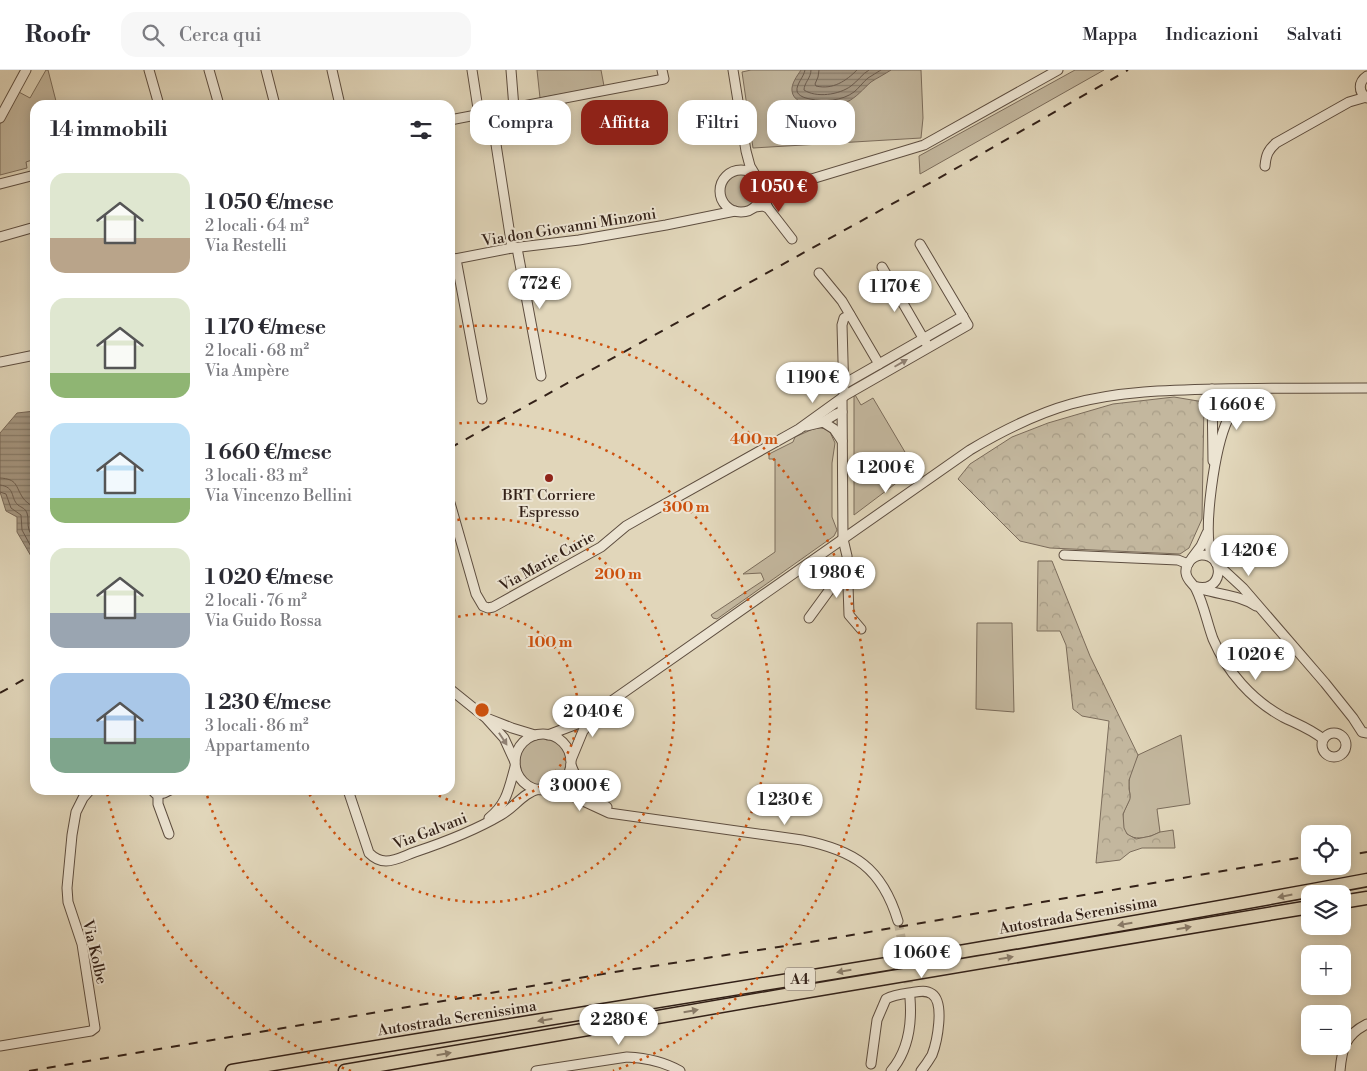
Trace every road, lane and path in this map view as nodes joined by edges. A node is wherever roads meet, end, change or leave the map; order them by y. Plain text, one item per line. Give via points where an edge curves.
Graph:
1 (26, 70) edge
2 (149, 70) edge
3 (209, 70) edge
4 (266, 70) edge
5 (332, 70) edge
6 (472, 70) edge
7 (511, 70) edge
8 (733, 70) edge
9 (1058, 70) edge
10 (663, 75) edge
11 (1367, 76) edge
12 (1360, 86) junction
13 (1366, 98) edge
14 (158, 100) edge
15 (217, 100) edge
16 (274, 100) edge
17 (339, 100) edge
18 (477, 100) edge
19 (513, 100) edge
20 (550, 100) edge
21 (1349, 102) junction
22 (470, 117) edge
23 (0, 118) edge
24 (455, 119) edge
25 (497, 145) edge
26 (746, 151) junction
27 (1264, 166) dead end
28 (734, 171) junction
29 (30, 176) edge
30 (756, 176) junction
31 (0, 184) edge
32 (720, 192) junction
33 (762, 194) junction
34 (755, 207) junction
35 (768, 208) junction
36 (735, 211) junction
37 (691, 219) junction
38 (30, 228) edge
39 (0, 237) edge
40 (792, 238) dead end
41 (920, 244) dead end
42 (514, 248) junction
43 (455, 259) edge
44 (882, 267) dead end
45 (455, 269) edge
46 (818, 273) dead end
47 (850, 315) junction
48 (963, 316) junction
49 (924, 338) junction
50 (929, 347) junction
51 (30, 356) edge
52 (0, 362) edge
53 (878, 365) junction
54 (882, 375) junction
55 (541, 376) dead end
56 (844, 384) junction
57 (1367, 387) edge
58 (1265, 388) junction
59 (1212, 389) junction
60 (843, 397) junction
61 (482, 399) dead end
62 (842, 412) junction
63 (823, 422) junction
64 (799, 429) junction
65 (842, 441) junction
66 (1213, 475) junction
67 (455, 520) edge
68 (1208, 525) junction
69 (843, 539) junction
70 (1064, 555) dead end
71 (1214, 560) junction
72 (1190, 561) junction
73 (847, 566) junction
74 (1203, 587) junction
75 (1217, 593) junction
76 (1203, 604) junction
77 (1262, 611) junction
78 (809, 618) dead end
79 (861, 629) dead end
80 (455, 693) edge
81 (602, 707) junction
82 (486, 718) junction
83 (1365, 733) edge
84 (535, 735) junction
85 (548, 735) junction
86 (1323, 739) dead end
87 (571, 763) junction
88 (515, 764) junction
89 (542, 790) junction
90 (86, 795) edge
91 (156, 795) edge
92 (350, 795) edge
93 (617, 815) junction
94 (479, 826) junction
95 (169, 834) dead end
96 (1367, 880) edge
97 (1367, 898) edge
98 (1351, 901) edge
99 (1301, 909) edge
100 (898, 921) tunnel mouth
101 (910, 998) tunnel mouth
102 (1367, 1024) edge
103 (0, 1046) edge
104 (871, 1064) dead end
105 (232, 1071) edge
106 (345, 1071) edge
107 (536, 1071) edge
108 (680, 1071) edge
109 (892, 1071) edge
110 (921, 1071) edge
111 (1340, 1071) edge

1 - 23 street
2 - 14 street
3 - 15 street
4 - 16 street
5 - 17 street
6 - 18 street
7 - 19 street
8 - 26 street
9 - 33 street via 924,145
10 - 20 street
11 - 12 street
12 - 13 street
12 - 21 street
13 - 21 street
21 - 27 street via 1276,143 1269,149
22 - 24 street
25 - 42 street
26 - 28 street via 745,160
26 - 30 street
28 - 30 street via 747,171
28 - 32 street via 724,179
29 - 31 street
30 - 33 street
32 - 36 street via 727,207
32 - 37 street, Via don Giovanni Minzoni via 714,210
33 - 34 street
33 - 35 street
34 - 35 street
34 - 36 street via 743,212
35 - 40 street
36 - 37 street, Via don Giovanni Minzoni
37 - 42 street, Via don Giovanni Minzoni via 579,240
38 - 39 street
41 - 48 street
42 - 43 street, Via don Giovanni Minzoni
42 - 55 street
44 - 49 street
45 - 61 street
46 - 47 street
47 - 53 street
47 - 56 street via 844,318 842,325
48 - 49 street
48 - 50 street, Via Marie Curie via 968,325
49 - 50 street
49 - 53 street
54 -> 50 street, Via Marie Curie
51 - 52 street
53 - 54 street
53 - 56 street
54 - 60 street, Via Marie Curie
56 - 60 street
57 - 58 street
58 - 59 street
58 - 66 street via 1245,398 1229,418
59 - 66 street
59 - 69 street via 1114,395 1071,404 1033,418 970,450
60 - 62 street
60 - 64 street, Via Marie Curie
62 - 63 street
62 - 65 street
63 - 64 street
63 - 65 street via 834,429
64 - 67 street, Via Marie Curie via 626,526 602,547 488,608 476,594
65 - 69 street
66 - 68 street
68 - 71 street via 1209,547
68 - 72 street via 1204,540
69 - 73 street
69 - 81 street
70 - 72 street
71 - 72 street via 1202,555
71 - 74 street via 1219,573 1214,583
71 - 77 street
72 - 74 street via 1187,578
73 - 78 street
73 - 79 street via 849,615
74 - 75 street
74 - 76 street
74 - 76 street
75 - 76 street via 1208,595
75 - 77 street via 1245,600
76 - 86 street via 1222,658 1241,683 1278,714
77 - 83 street
80 - 82 street
81 - 85 street via 576,724
81 - 87 street via 583,731
82 - 84 street
82 -> 88 street via 504,738
84 - 85 street
84 - 88 street via 520,746
85 - 87 street via 564,744
87 - 89 street via 562,782
87 - 93 street via 583,789
88 - 89 street via 523,781
88 - 94 street, Via Galvani via 503,803
89 - 93 street via 570,795
89 - 94 street, Via Galvani via 526,795 503,814
90 - 103 street, Via Kolbe via 77,807 67,888 68,902 82,944 95,1028
91 - 95 street
92 - 94 street, Via Galvani via 369,853 380,860 393,860
93 - 100 street via 802,840 840,850 874,874 889,896
96 -> 105 highway, Autostrada Serenissima / A4 via 1166,917
97 - 98 highway
106 -> 99 highway, Autostrada Serenissima / A4
101 - 109 street via 909,1035
102 - 111 street via 1348,1040 1342,1053
104 - 110 street via 877,1020 886,999 926,991 936,999 939,1023 933,1050
107 - 108 street via 628,1057 658,1061

